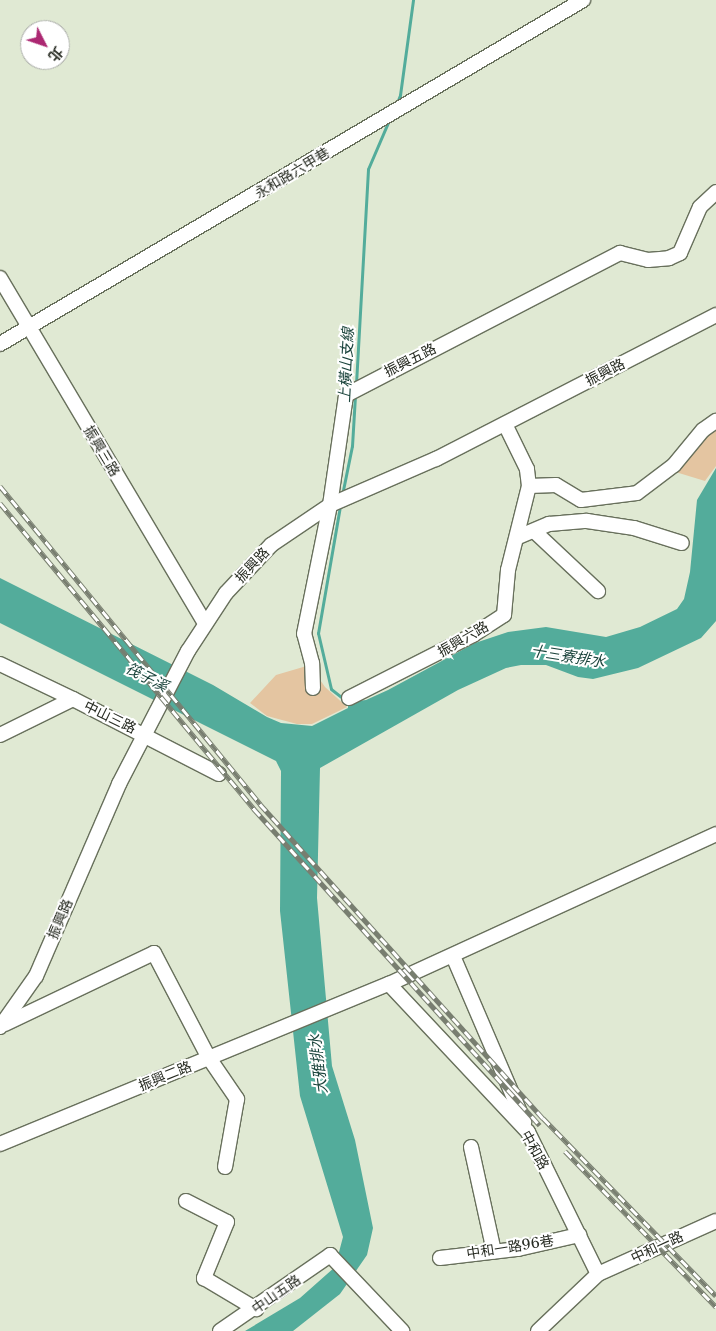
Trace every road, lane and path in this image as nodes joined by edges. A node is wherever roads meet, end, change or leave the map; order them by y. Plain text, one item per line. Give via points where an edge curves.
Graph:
1 (583, 0) edge
2 (716, 192) edge
3 (0, 278) edge
4 (716, 315) edge
5 (29, 328) junction
6 (0, 344) edge
7 (716, 421) edge
8 (504, 424) junction
9 (529, 486) junction
10 (330, 505) junction
11 (534, 531) junction
12 (518, 536) junction
13 (682, 543) dead end
14 (598, 591) dead end
15 (205, 623) junction
16 (0, 664) edge
17 (313, 688) dead end
18 (349, 698) dead end
19 (73, 699) junction
20 (145, 734) junction
21 (0, 735) edge
22 (218, 774) dead end
23 (716, 834) edge
24 (453, 956) junction
25 (389, 984) junction
26 (1, 1026) edge
27 (209, 1058) junction
28 (528, 1132) junction
29 (0, 1144) edge
30 (471, 1148) dead end
31 (225, 1167) dead end
32 (186, 1201) dead end
33 (716, 1220) edge
34 (579, 1235) junction
35 (494, 1252) junction
36 (440, 1258) dead end
37 (598, 1274) junction
38 (256, 1309) junction
39 (220, 1331) edge
40 (402, 1331) edge
41 (538, 1331) edge

1 - 5 street, 永和路六甲巷
2 - 10 street, 振興五路 via 700,206 680,253 669,258 648,260 620,253 346,395
3 - 5 street, 振興三路
4 - 8 street, 振興路
5 - 6 street, 永和路六甲巷
5 - 15 street, 振興三路
7 - 9 street via 703,430 674,466 637,493 581,500 556,485
8 - 9 street, 振興六路 via 527,469
8 - 10 street, 振興路 via 436,459
9 - 12 street, 振興六路
10 - 15 street, 振興路 via 271,545 226,593
10 - 17 street, 振興五路 via 304,634 312,662
11 - 12 street
11 - 13 street via 548,524 587,521 634,528
11 - 14 street
12 - 18 street, 振興六路 via 508,570 504,615 473,635
15 - 20 street, 振興路
16 - 19 street
19 - 20 street, 中山三路
19 - 21 street, 中山三路
20 - 22 street, 中山三路
20 - 26 street, 振興路 via 119,784 36,976
23 - 24 street
24 - 25 street
24 - 28 street
25 - 27 street, 振興二路
25 - 28 street, 中和路
26 - 27 street via 154,954
27 - 29 street, 振興二路
27 - 31 street via 236,1099
28 - 34 street, 中和路
30 - 35 street
32 - 38 street via 227,1222 204,1278
33 - 37 street, 中和一路
34 - 35 street, 中和一路96巷
34 - 37 street, 中和路
35 - 36 street, 中和一路96巷
37 - 41 street
38 - 39 street, 中山五路
38 - 40 street, 中山五路 via 330,1255

